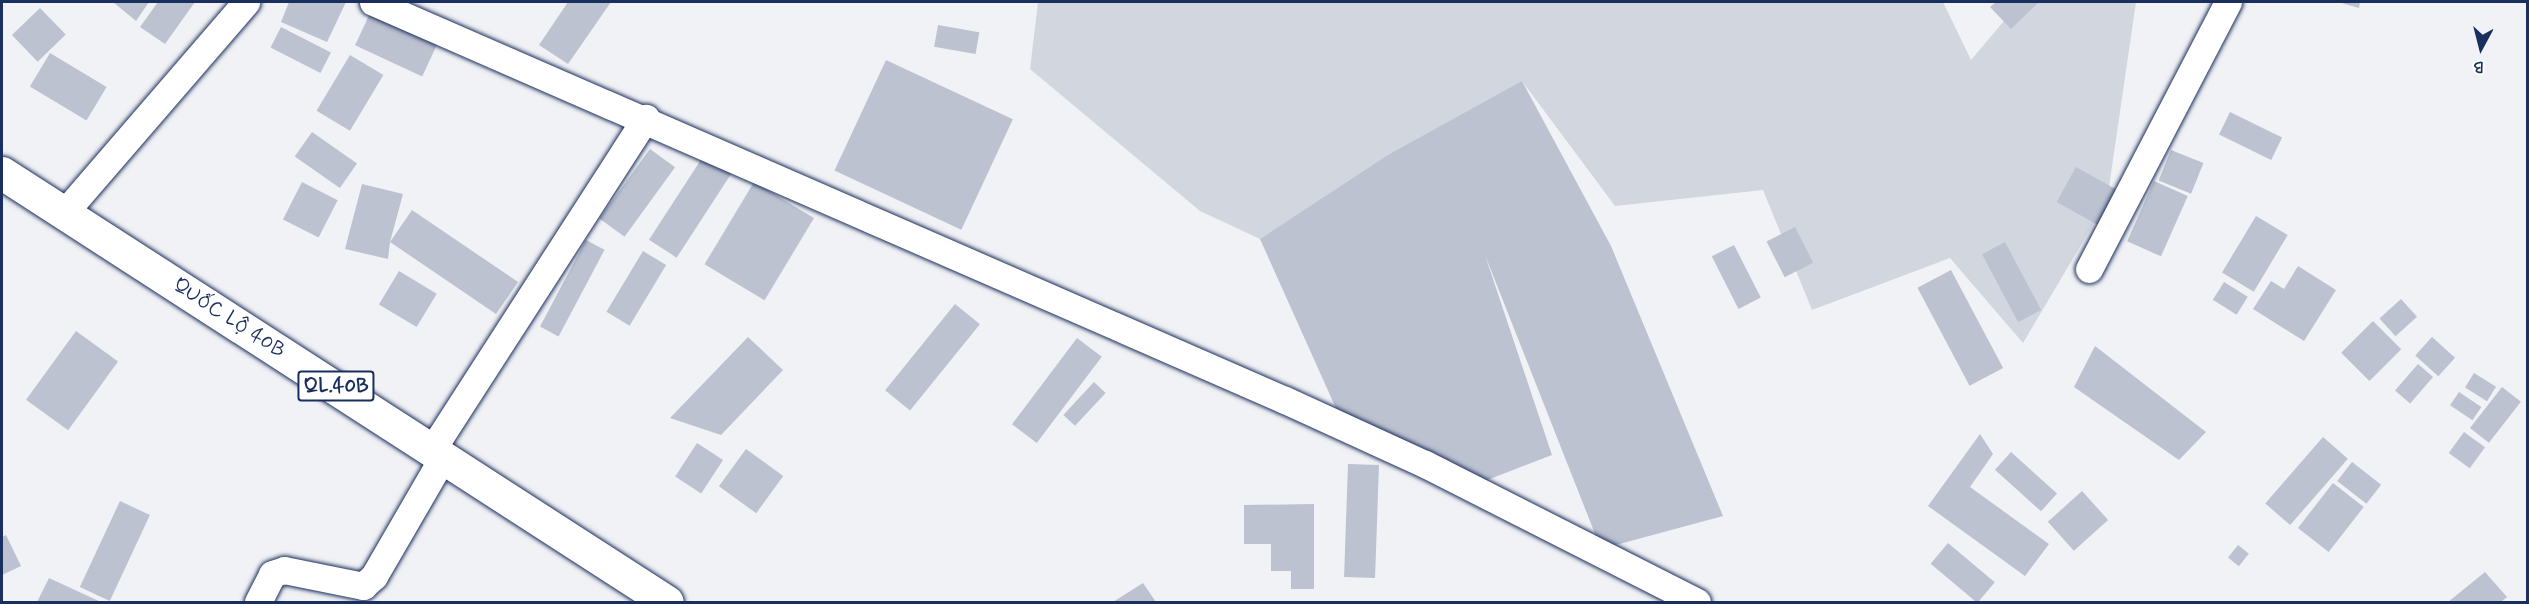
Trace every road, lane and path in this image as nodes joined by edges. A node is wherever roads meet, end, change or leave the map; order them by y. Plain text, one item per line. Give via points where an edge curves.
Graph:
1 (246, 2) edge
2 (373, 2) edge
3 (2228, 2) edge
4 (646, 118) junction
5 (2, 173) edge
6 (64, 213) junction
7 (2089, 269) dead end
8 (438, 453) junction
9 (258, 603) edge
10 (667, 603) edge
11 (1697, 603) edge

1 - 6 street
2 - 4 street
3 - 7 street
4 - 8 street
4 - 11 street via 1425,464
5 - 6 highway, QUỐC LỘ 40B / QL.40B
6 - 8 highway, QUỐC LỘ 40B / QL.40B
8 - 9 street via 374,576 363,586 284,570 272,574
8 - 10 highway, QUỐC LỘ 40B / QL.40B

